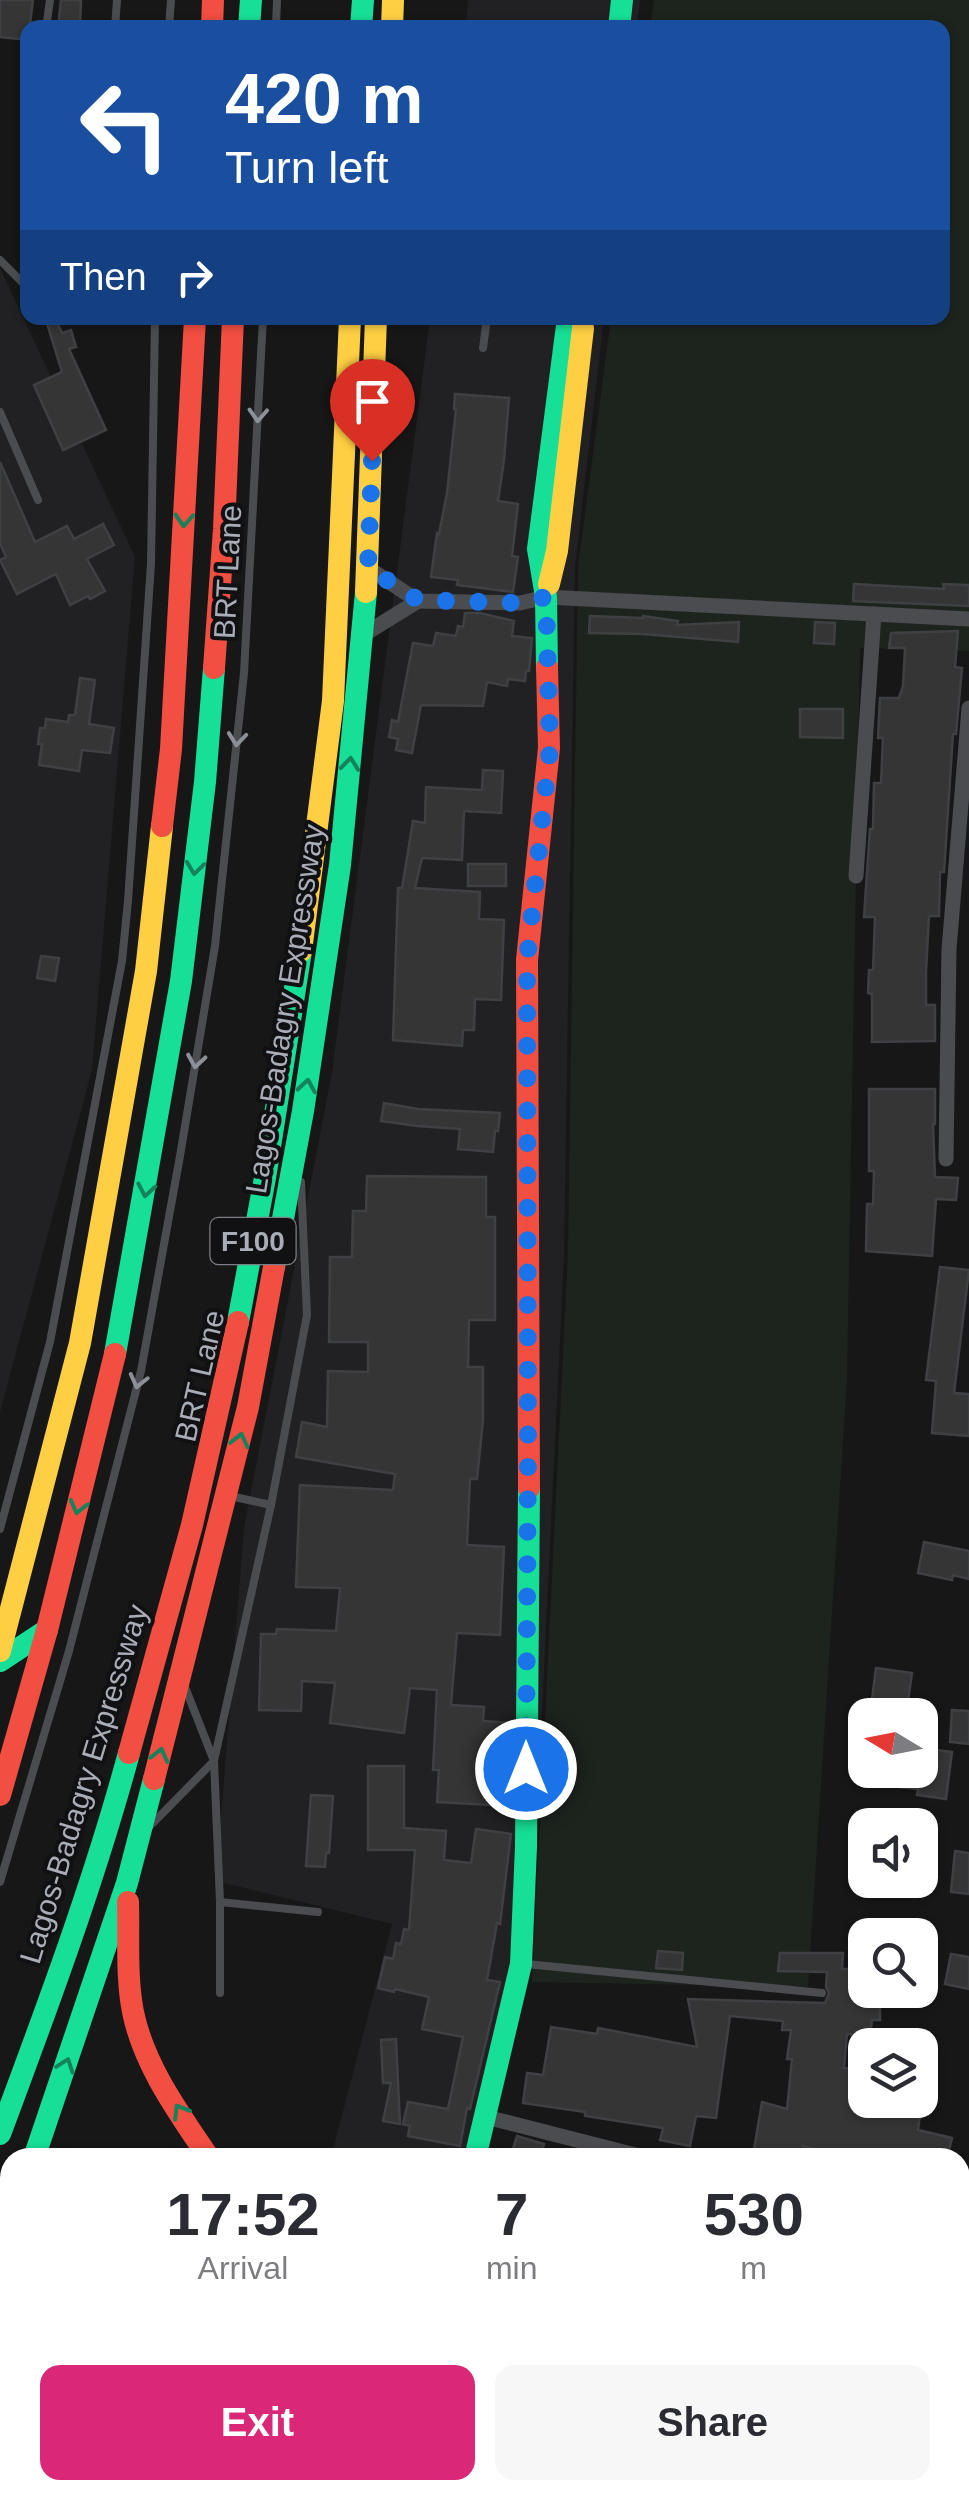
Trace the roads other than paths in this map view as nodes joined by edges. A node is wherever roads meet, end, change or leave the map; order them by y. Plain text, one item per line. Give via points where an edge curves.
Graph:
1 (0, 260) edge
2 (20, 280) edge
3 (155, 325) edge
4 (195, 325) edge
5 (233, 325) edge
6 (262, 325) edge
7 (347, 325) edge
8 (347, 325) edge
9 (376, 325) edge
10 (486, 325) edge
11 (567, 325) edge
12 (583, 325) edge
13 (483, 348) dead end
14 (0, 412) edge
15 (38, 500) dead end
16 (368, 568) junction
17 (546, 597) junction
18 (418, 600) junction
19 (874, 614) junction
20 (969, 619) edge
21 (363, 635) junction
22 (969, 708) edge
23 (856, 876) dead end
24 (299, 1134) junction
25 (946, 1158) dead end
26 (226, 1496) junction
27 (270, 1505) junction
28 (0, 1528) edge
29 (47, 1630) junction
30 (0, 1651) edge
31 (0, 1661) edge
32 (180, 1674) junction
33 (214, 1761) junction
34 (0, 1795) edge
35 (139, 1838) junction
36 (0, 1882) edge
37 (127, 1883) junction
38 (220, 1902) junction
39 (318, 1912) dead end
40 (521, 1964) junction
41 (220, 1993) dead end
42 (822, 1994) dead end
43 (486, 2117) junction
44 (0, 2120) edge
45 (0, 2134) edge
46 (37, 2148) edge
47 (203, 2148) edge
48 (478, 2148) edge
49 (608, 2148) edge

1 - 2 lane
3 - 28 lane via 151,564 122,961 50,1342
4 -> 30 main road via 171,750 146,971 80,1343
5 -> 29 main road via 205,782 181,981 118,1342
6 -> 36 lane, BRT Lane via 244,673 215,946 184,1136 141,1371 70,1651
7 - 44 lane, BRT Lane via 321,752 278,1095 246,1274 188,1524 113,1789
8 - 45 main road, Lagos-Badagry Expressway / F100 via 332,701 266,1178 192,1525 112,1816
9 - 16 main road, Lagos-Badagry Expressway
10 - 13 lane
11 - 17 main road via 538,549
12 - 17 main road
14 - 15 lane
16 - 18 street
16 - 21 main road, Lagos-Badagry Expressway
17 - 18 street via 520,603
17 - 19 street
17 - 40 main road via 550,748 527,960
18 - 21 street
19 - 20 street
19 - 23 street
24 -> 21 main road, Lagos-Badagry Expressway via 340,865
22 - 25 street via 949,949
26 -> 24 main road, Lagos-Badagry Expressway
24 - 27 lane via 307,1315
26 - 27 lane
26 - 32 main road, Lagos-Badagry Expressway
27 - 33 lane
29 - 31 main road
29 - 34 main road
32 - 33 lane
35 -> 32 main road, Lagos-Badagry Expressway
33 - 35 lane
33 - 38 lane
35 - 37 main road, Lagos-Badagry Expressway
46 -> 37 main road, Lagos-Badagry Expressway
47 -> 37 main road via 139,2038 130,1992
38 - 39 lane
38 - 41 lane
40 - 42 lane
40 - 43 main road
43 - 48 main road
43 - 49 street

